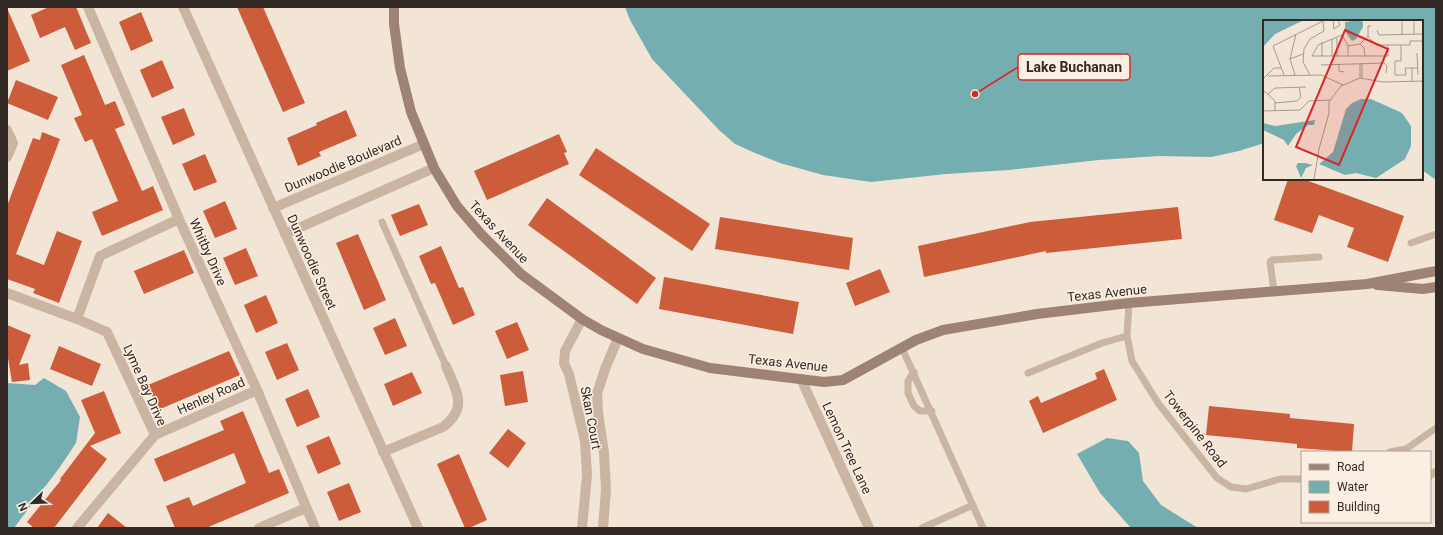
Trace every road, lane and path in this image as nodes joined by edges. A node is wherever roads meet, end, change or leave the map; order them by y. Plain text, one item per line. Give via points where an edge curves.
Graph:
1 (88, 7) edge
2 (183, 7) edge
3 (394, 7) edge
4 (7, 130) edge
5 (424, 144) junction
6 (7, 157) edge
7 (434, 168) junction
8 (273, 208) junction
9 (179, 219) junction
10 (382, 222) dead end
11 (285, 234) junction
12 (1436, 234) edge
13 (1411, 243) dead end
14 (1319, 257) dead end
15 (1436, 271) edge
16 (1367, 284) junction
17 (1436, 287) edge
18 (1274, 292) junction
19 (7, 293) edge
20 (1129, 303) junction
21 (77, 319) junction
22 (582, 319) junction
23 (1127, 336) junction
24 (618, 338) junction
25 (902, 348) junction
26 (446, 366) joint
27 (914, 372) junction
28 (1028, 373) dead end
29 (801, 380) junction
30 (257, 390) junction
31 (932, 411) junction
32 (1436, 428) edge
33 (155, 435) junction
34 (1395, 451) edge
35 (383, 452) junction
36 (1301, 479) edge
37 (973, 505) junction
38 (306, 508) junction
39 (77, 528) edge
40 (258, 528) edge
41 (315, 528) edge
42 (418, 528) edge
43 (582, 528) edge
44 (603, 528) edge
45 (869, 528) edge
46 (922, 528) edge
47 (983, 528) edge

1 - 9 street, Whitby Drive
2 - 8 street, Dunwoodie Street
3 - 5 street, Texas Avenue via 400,68
4 - 6 street via 13,143
5 - 7 street, Texas Avenue
5 - 8 street, Dunwoodie Boulevard
7 - 11 street
7 - 22 street, Texas Avenue via 457,206 481,234 521,274
8 - 11 street, Dunwoodie Street
9 - 21 street via 100,256
9 - 30 street, Whitby Drive
10 - 26 lane
11 - 35 street, Dunwoodie Street
12 - 13 lane
14 - 18 lane via 1272,260 1270,262
15 - 16 street, Texas Avenue
16 - 17 street, Texas Avenue via 1423,289
16 - 18 street, Texas Avenue
18 - 20 street, Texas Avenue
19 - 21 street, Lyme Bay Drive
20 - 23 lane, Towerpine Road
20 - 25 street, Texas Avenue via 1037,314 943,330
21 - 33 street, Lyme Bay Drive via 107,332
22 - 24 street, Texas Avenue
22 - 43 street, Skan Court via 565,351 564,363 585,441 587,475
23 - 28 lane
23 - 36 lane, Towerpine Road via 1132,360 1158,403 1217,478 1230,487 1246,489 1280,479
24 - 29 street, Texas Avenue via 643,349 710,368
24 - 44 street, Skan Court via 597,394 606,490
25 - 27 lane
25 - 29 street, Texas Avenue via 843,380
26 - 35 street via 459,397 456,415 443,427
27 - 31 lane
27 - 31 lane via 908,381 908,393 914,406 920,411
29 - 45 street, Lemon Tree Lane
30 - 33 street, Henley Road
30 - 38 street, Whitby Drive
31 - 37 lane
32 - 34 lane via 1406,449
33 - 39 street, Lyme Bay Drive
35 - 42 street, Dunwoodie Street
37 - 46 lane
37 - 47 lane
38 - 40 street
38 - 41 street, Whitby Drive

